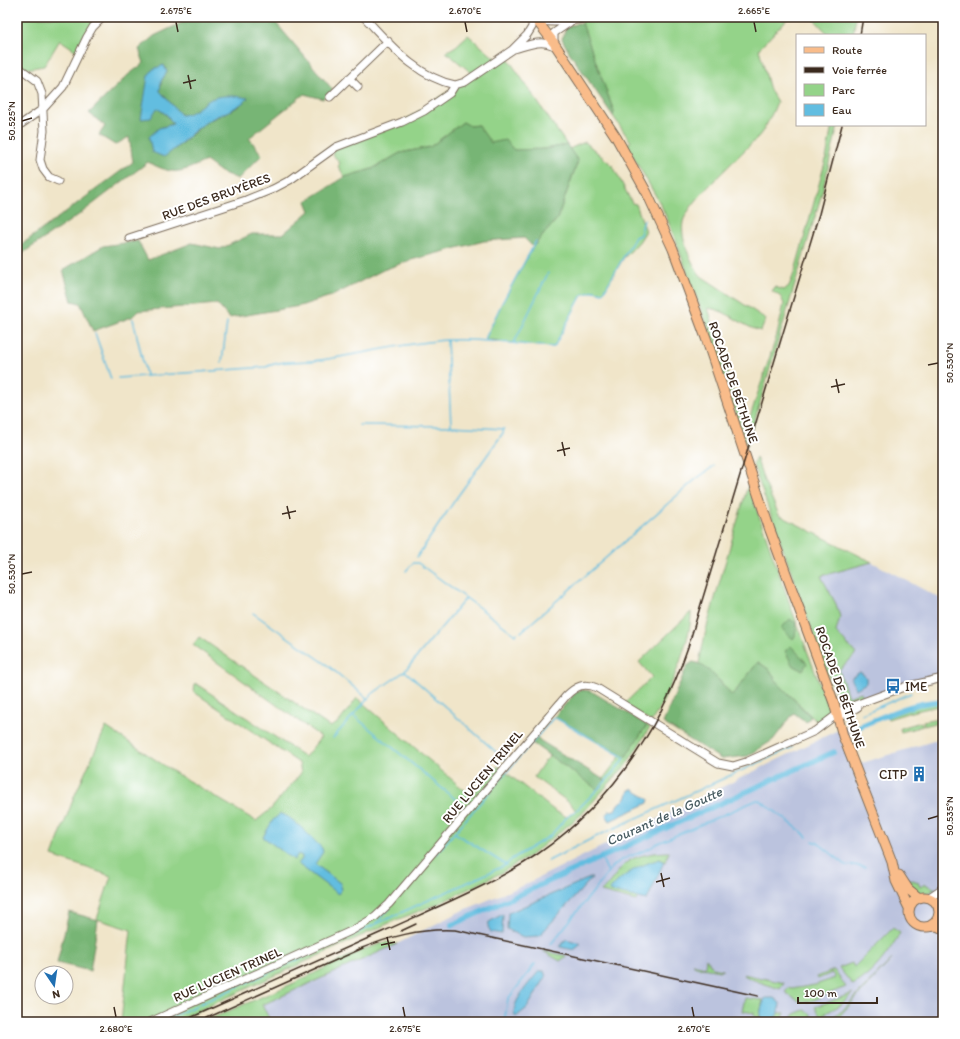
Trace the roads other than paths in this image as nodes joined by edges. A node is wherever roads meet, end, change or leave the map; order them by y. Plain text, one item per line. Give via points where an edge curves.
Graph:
1 (103, 17) edge
2 (364, 17) edge
3 (592, 17) edge
4 (533, 18) edge
5 (571, 21) junction
6 (388, 41) junction
7 (554, 46) junction
8 (512, 50) junction
9 (17, 66) edge
10 (349, 78) junction
11 (455, 85) junction
12 (358, 87) dead end
13 (330, 97) dead end
14 (44, 108) junction
15 (17, 127) edge
16 (58, 181) dead end
17 (129, 238) dead end
18 (943, 678) edge
19 (838, 715) junction
20 (892, 862) junction
21 (943, 888) edge
22 (943, 894) edge
23 (924, 898) junction
24 (909, 908) junction
25 (940, 912) edge
26 (928, 927) junction
27 (943, 929) edge
28 (150, 1022) edge

1 - 14 street via 90,32 63,87
2 - 6 street
3 - 5 street
4 - 5 street
4 - 7 main road, ROCADE DE BÉTHUNE
4 - 8 street, RUE DES BRUYÈRES via 527,35
5 - 7 street via 554,33
6 - 10 street
6 - 11 street via 427,76
7 - 8 street, RUE DES BRUYÈRES via 548,43 533,43
7 - 19 main road, ROCADE DE BÉTHUNE via 624,149 673,249 706,338 770,530
8 - 11 street, RUE DES BRUYÈRES via 465,82
9 - 14 street via 36,81 42,94
10 - 12 street
10 - 13 street
11 - 17 street, RUE DES BRUYÈRES via 450,92 424,111 336,147 273,189
14 - 15 street
14 - 16 street via 40,160 49,177
18 - 19 street via 908,686 844,709
19 - 20 main road, ROCADE DE BÉTHUNE via 843,736
19 - 28 street, RUE LUCIEN TRINEL via 795,741 746,762 729,766 718,762 597,688 578,686 566,696 389,904 375,917 353,930
20 - 23 main road via 908,889
20 - 24 main road via 896,882
21 - 23 street
22 - 25 street
23 - 24 main road via 912,902
23 - 25 main road
24 - 26 main road via 912,922 920,927
25 - 26 main road via 936,921
26 - 27 main road via 937,926

